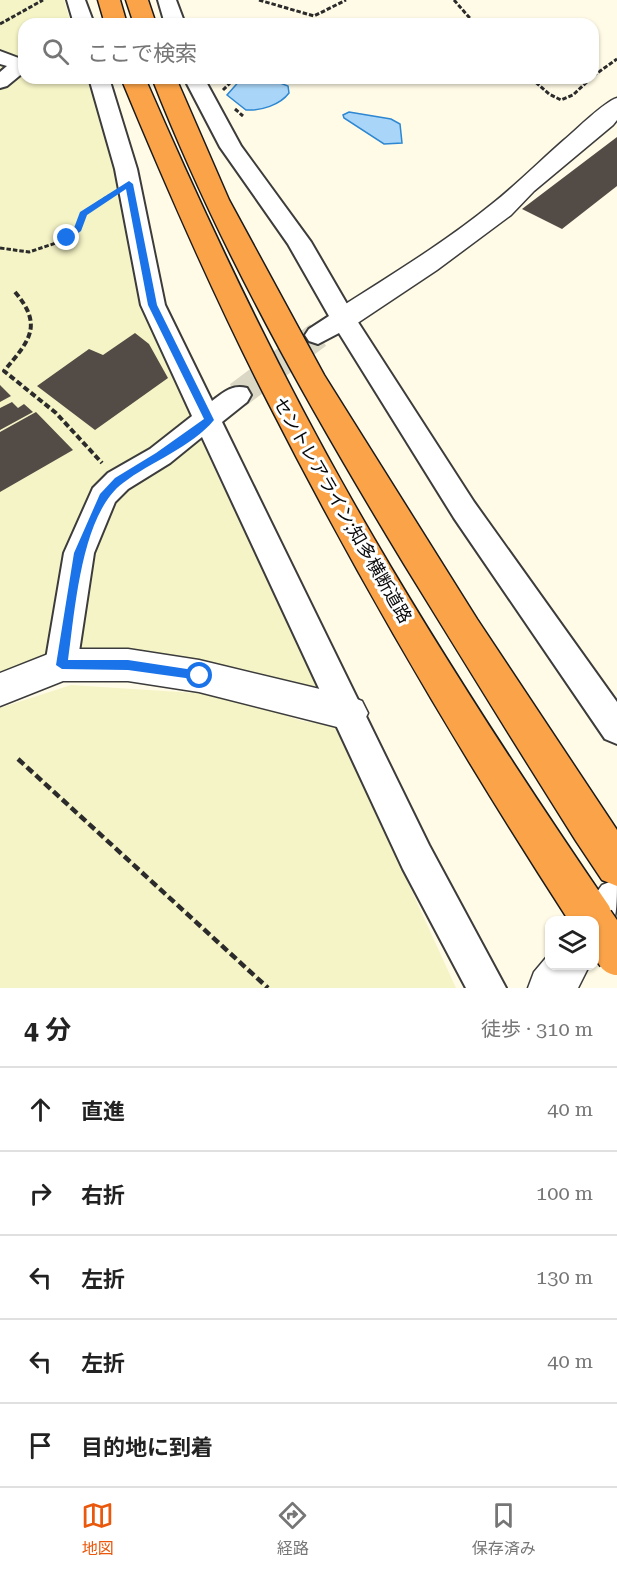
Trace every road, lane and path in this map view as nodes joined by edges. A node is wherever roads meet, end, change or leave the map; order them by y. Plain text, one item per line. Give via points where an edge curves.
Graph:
1 (43, 0) edge
2 (76, 0) edge
3 (109, 0) edge
4 (137, 0) edge
5 (167, 0) edge
6 (260, 0) edge
7 (345, 0) edge
8 (454, 0) edge
9 (82, 18) edge
10 (114, 18) edge
11 (143, 18) edge
12 (173, 18) edge
13 (470, 18) edge
14 (0, 24) edge
15 (0, 57) edge
16 (617, 59) edge
17 (599, 72) edge
18 (0, 82) edge
19 (101, 84) edge
20 (135, 84) edge
21 (167, 84) edge
22 (196, 84) edge
23 (538, 84) edge
24 (586, 84) edge
25 (617, 105) edge
26 (129, 184) junction
27 (0, 248) edge
28 (15, 292) dead end
29 (343, 319) junction
30 (318, 334) tunnel mouth
31 (2, 371) edge
32 (238, 396) tunnel mouth
33 (209, 420) junction
34 (118, 481) junction
35 (62, 665) junction
36 (0, 690) edge
37 (349, 713) junction
38 (617, 729) edge
39 (18, 759) dead end
40 (607, 851) edge
41 (617, 900) edge
42 (591, 916) edge
43 (599, 922) edge
44 (599, 928) edge
45 (617, 955) edge
46 (564, 970) edge
47 (268, 988) edge
48 (487, 988) edge
49 (550, 988) edge

1 - 14 path
2 - 9 street
3 - 10 highway
4 - 11 highway
5 - 12 street
6 - 7 path via 314,16
8 - 13 path
15 - 18 street via 16,63 17,68
16 - 17 path
19 - 26 street
20 - 42 highway, セントレアライン;知多横断道路 via 175,181 278,395 337,503 433,667
21 - 40 highway, セントレアライン;知多横断道路 via 259,285 319,394 473,644
22 - 29 street via 231,147 299,242
23 - 24 path via 562,102 571,100
25 - 29 street via 502,209
26 - 27 path via 83,214 78,229 67,238 36,251 19,253
26 - 33 street via 153,305
28 - 31 path via 34,319 30,340
29 - 30 street
29 - 38 street via 464,510
31 - 34 path via 56,412
32 - 33 street
33 - 34 street
33 - 37 street
34 - 35 street via 103,496 79,553
35 - 36 street
35 - 37 street via 128,665 200,676
37 - 48 street via 416,857
39 - 47 path
41 - 43 street
44 - 45 highway, セントレアライン;知多横断道路, bridge
46 - 49 street

